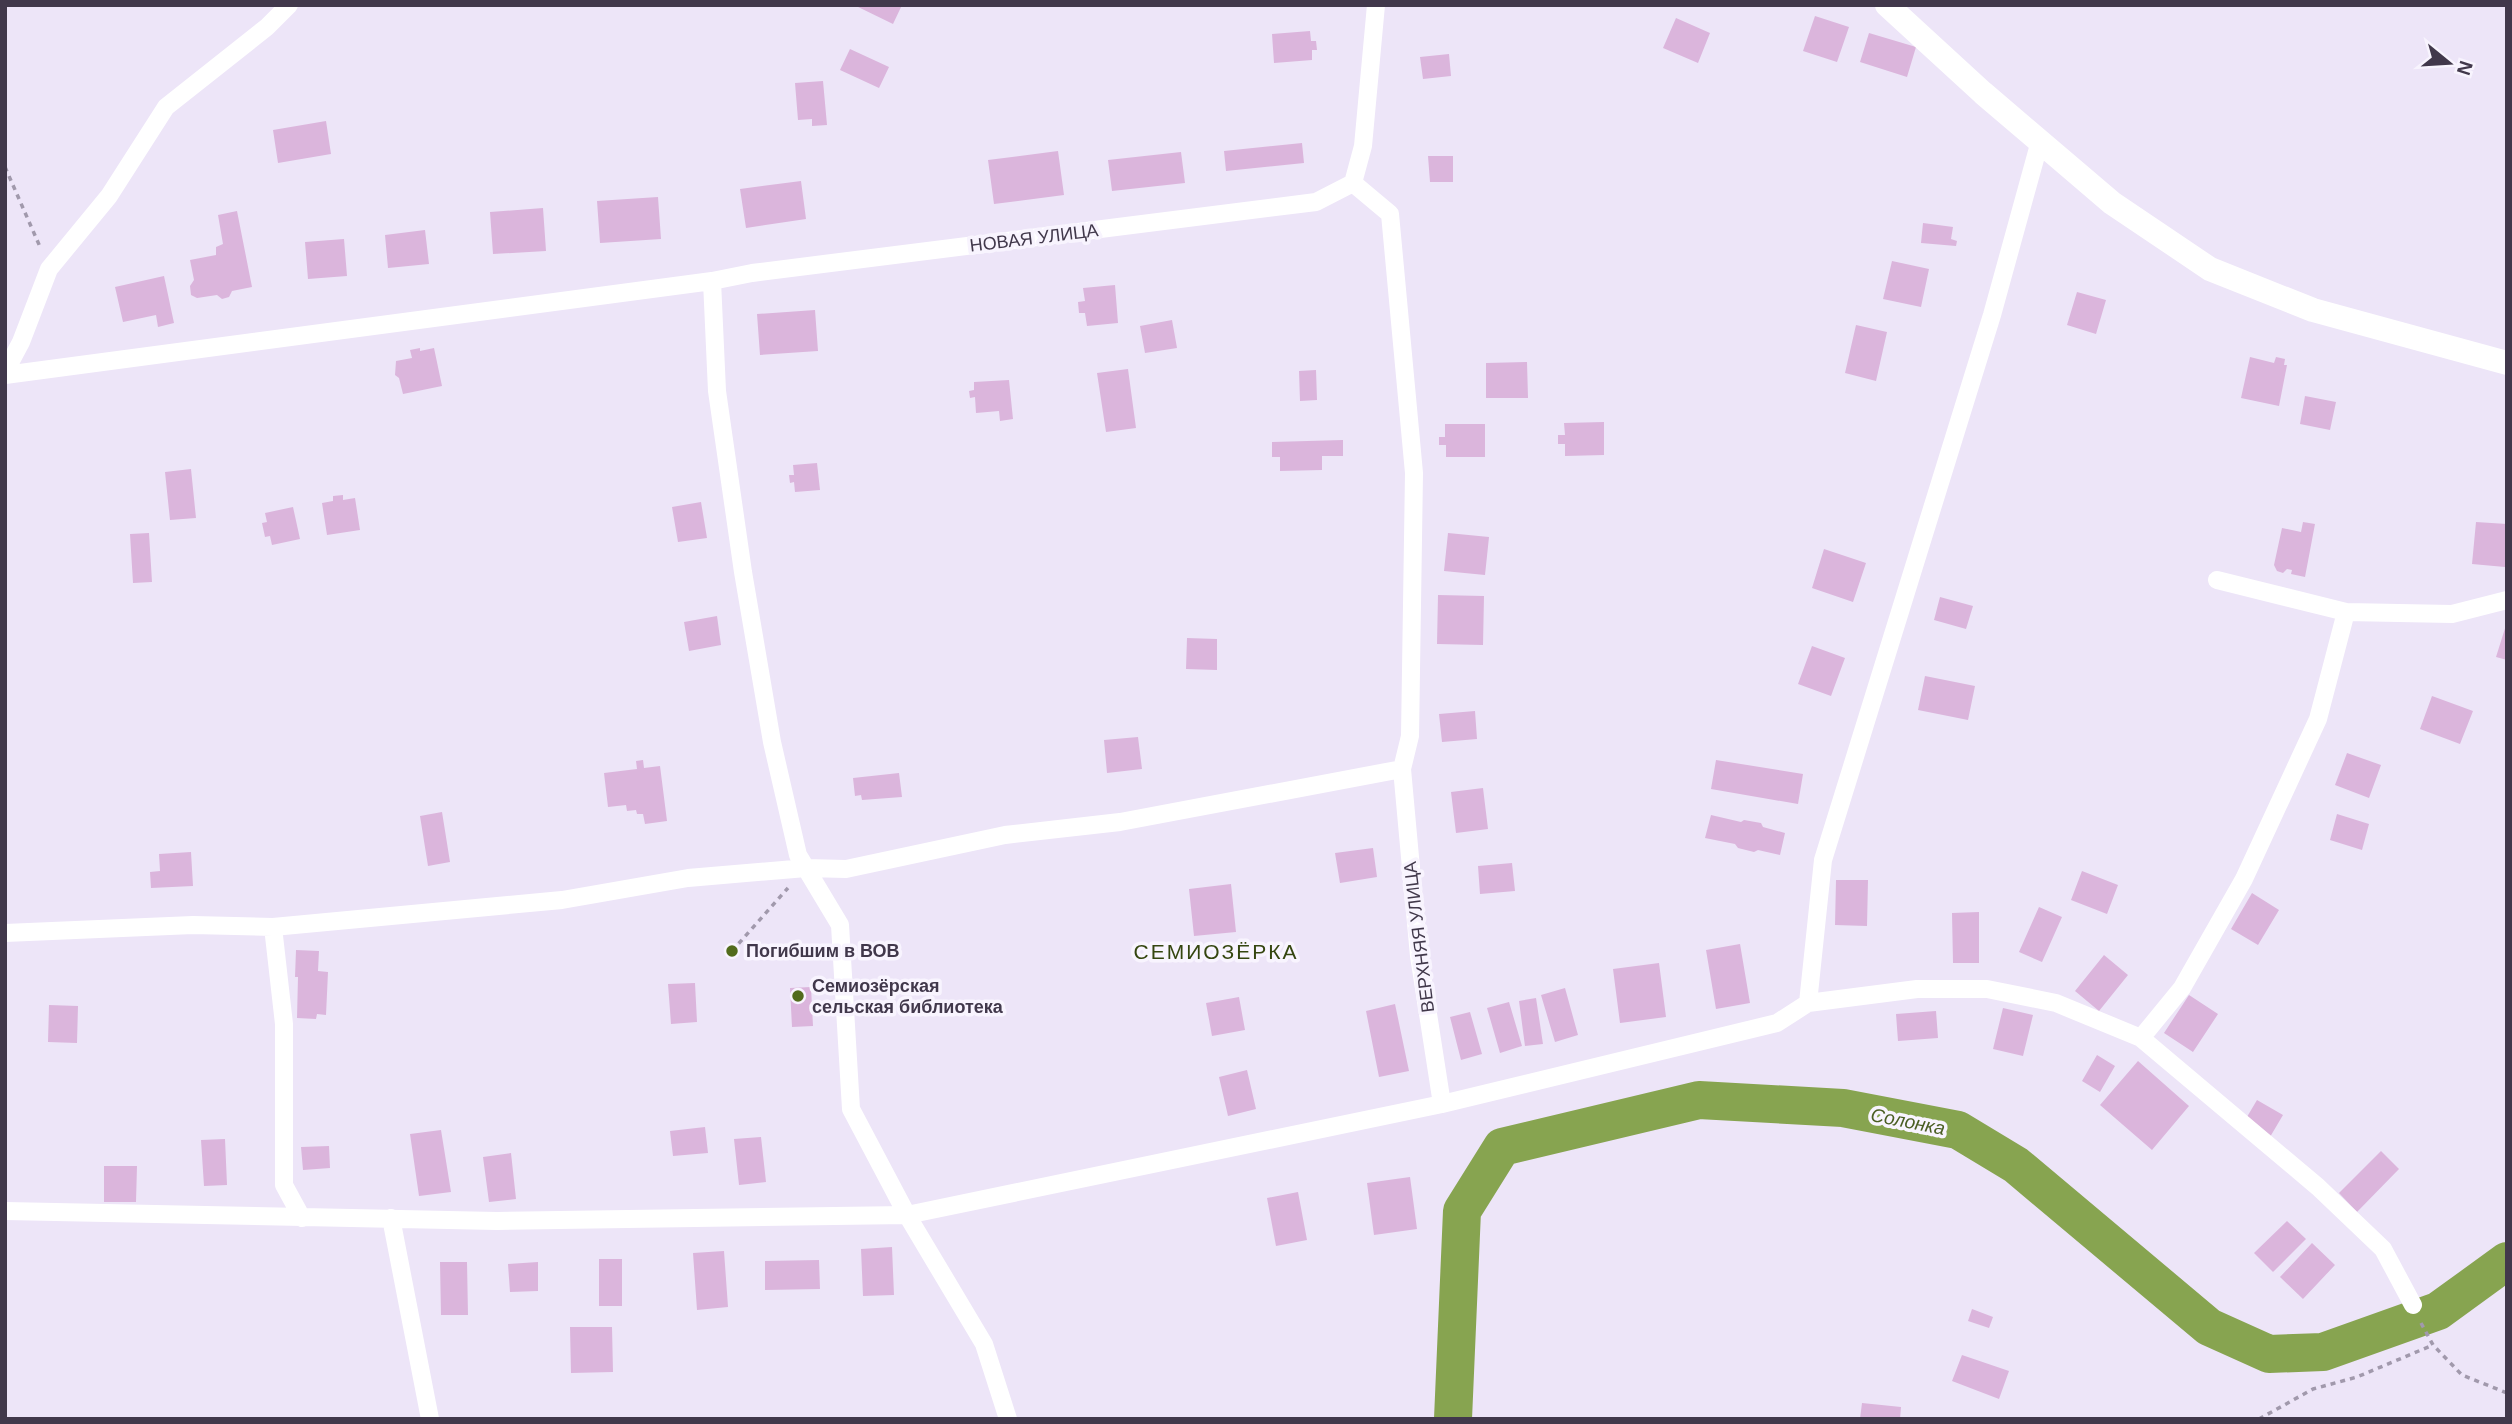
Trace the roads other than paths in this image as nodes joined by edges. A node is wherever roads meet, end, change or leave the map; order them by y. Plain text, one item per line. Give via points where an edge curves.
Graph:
1 (289, 5) edge
2 (1376, 5) edge
3 (1887, 5) edge
4 (2039, 141) junction
5 (1353, 183) junction
6 (712, 281) junction
7 (2507, 363) edge
8 (5, 373) edge
9 (2217, 580) dead end
10 (2507, 600) edge
11 (2346, 612) junction
12 (1402, 769) junction
13 (806, 868) junction
14 (272, 927) junction
15 (5, 933) edge
16 (1808, 1003) junction
17 (2141, 1038) junction
18 (1442, 1104) junction
19 (5, 1211) edge
20 (907, 1215) junction
21 (302, 1218) junction
22 (391, 1218) junction
23 (2413, 1305) dead end
24 (430, 1419) edge
25 (1008, 1419) edge

1 - 8 street via 166,107 109,196 50,269
2 - 5 street via 1363,146
3 - 4 street
4 - 7 street via 2112,203 2210,269 2312,310
4 - 16 street via 1992,315 1823,860
5 - 6 street, НОВАЯ УЛИЦА via 1315,202
5 - 12 street, ВЕРХНЯЯ УЛИЦА via 1390,214 1414,472 1410,736
6 - 8 street, НОВАЯ УЛИЦА
6 - 13 street via 717,391 743,572 772,742 797,855
9 - 11 street
10 - 11 street via 2452,614
11 - 17 street via 2318,719 2244,879 2182,988
12 - 13 street via 1120,822 1005,835 846,869
12 - 18 street, ВЕРХНЯЯ УЛИЦА via 1419,956
13 - 14 street via 688,878 549,901
13 - 20 street via 840,925 850,1109
14 - 15 street via 193,925
14 - 21 street via 284,1024 284,1185
16 - 17 street via 1917,989 1987,989 2056,1003
16 - 18 street via 1777,1023
17 - 23 street via 2318,1187 2383,1249
18 - 20 street
19 - 21 street
20 - 22 street
20 - 25 street via 984,1344
21 - 22 street
22 - 24 street

